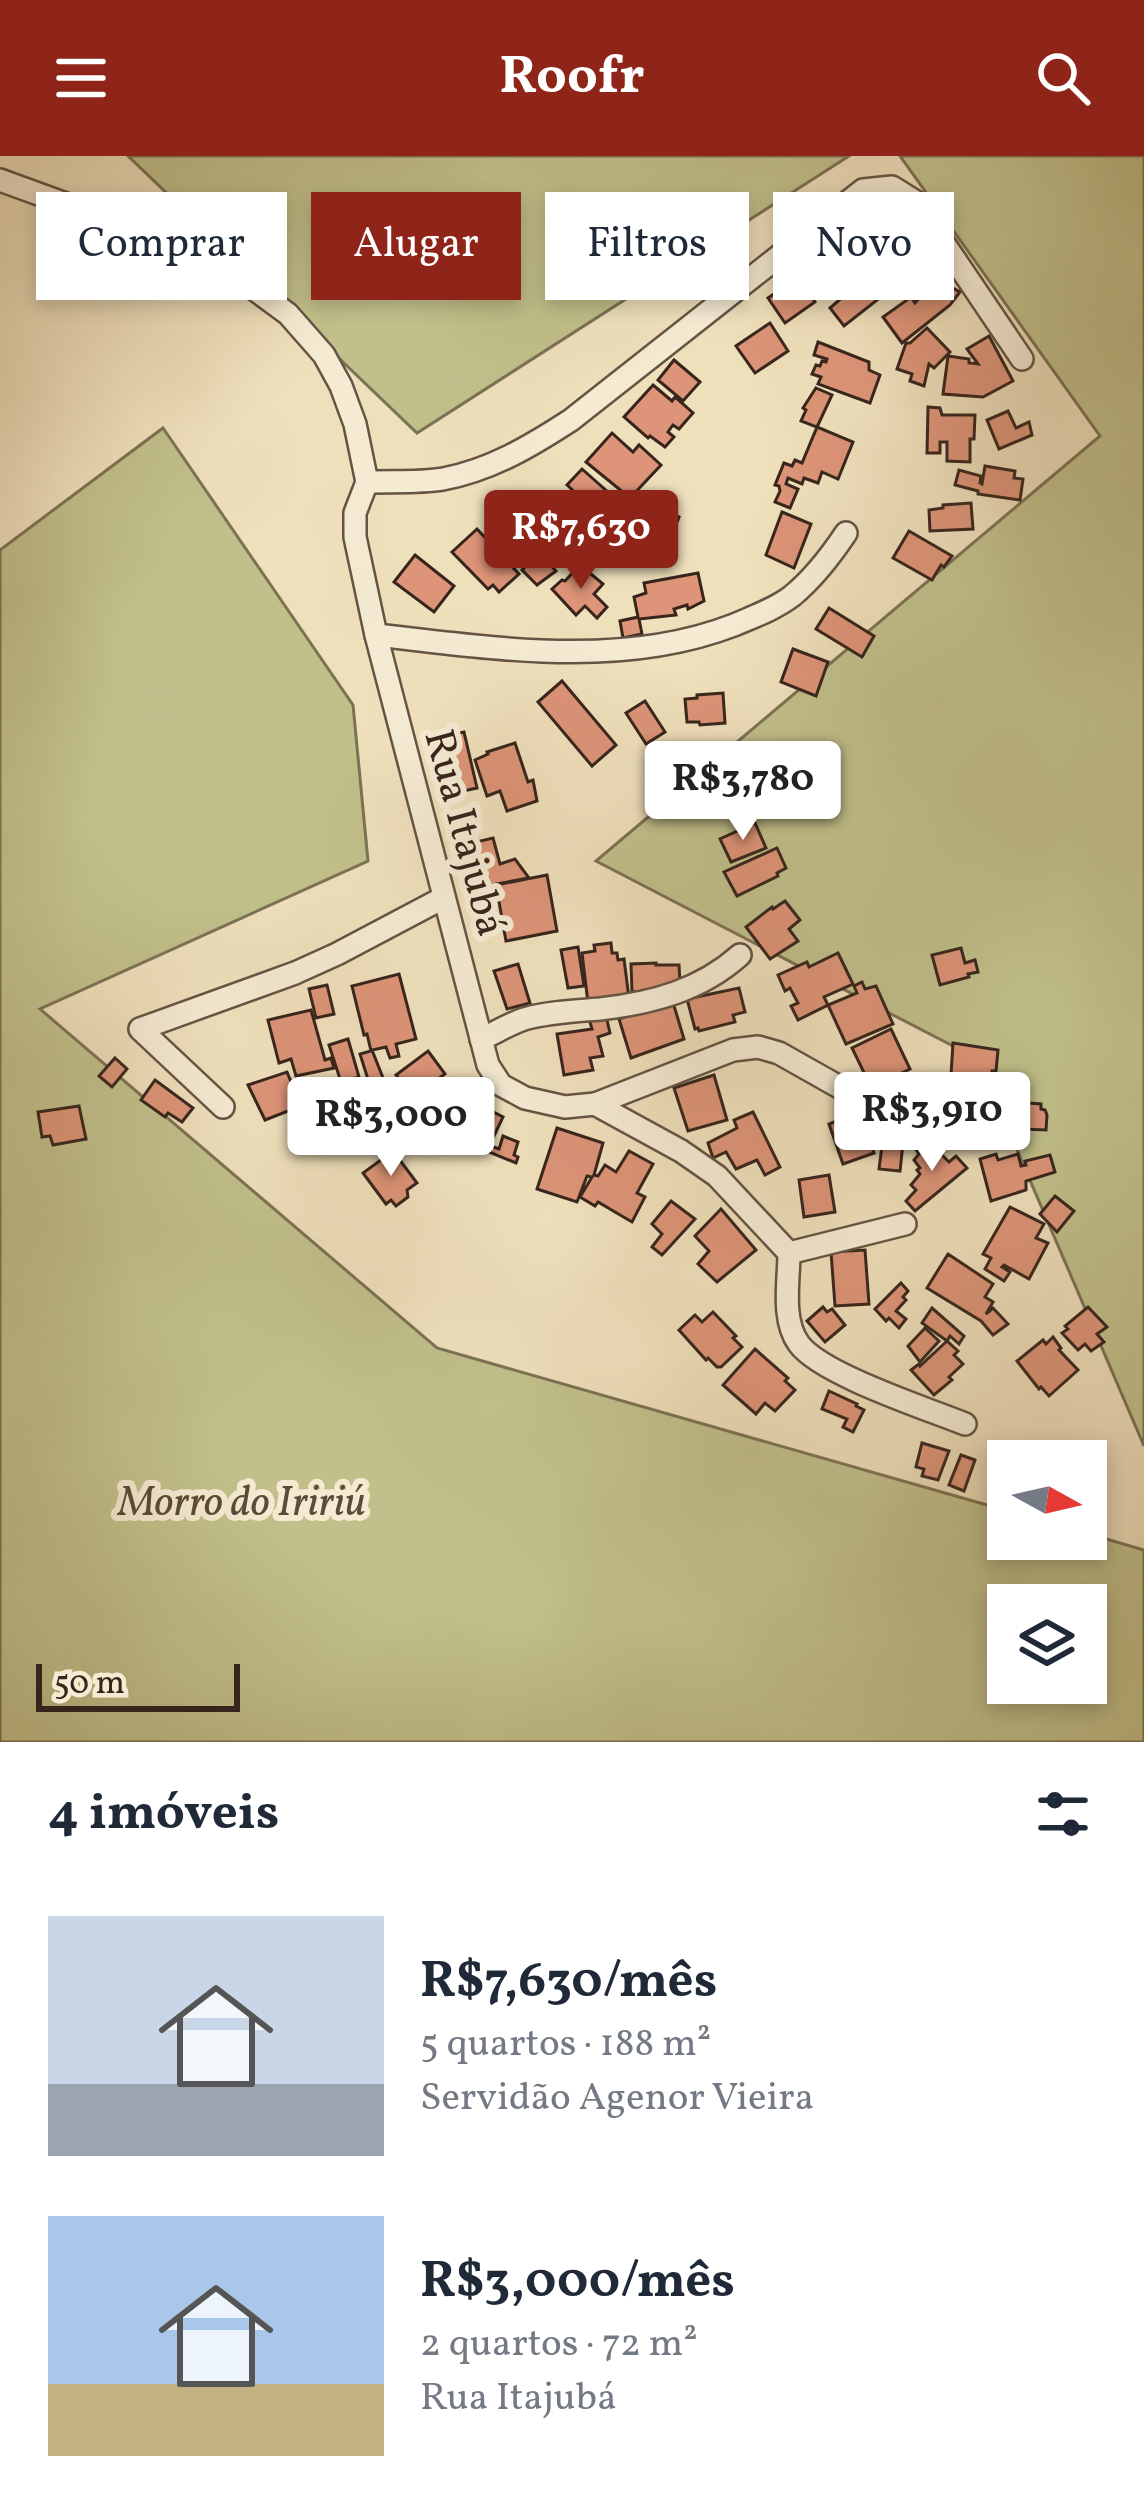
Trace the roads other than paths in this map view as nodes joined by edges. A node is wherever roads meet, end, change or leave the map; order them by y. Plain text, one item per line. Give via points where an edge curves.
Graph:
1 (0, 179) edge
2 (1022, 359) dead end
3 (367, 482) junction
4 (846, 533) dead end
5 (376, 634) junction
6 (443, 898) junction
7 (740, 955) dead end
8 (481, 1040) junction
9 (949, 1098) dead end
10 (595, 1104) junction
11 (223, 1107) dead end
12 (905, 1224) dead end
13 (789, 1252) junction
14 (964, 1424) dead end

1 - 3 street, Rua Itajubá via 140,231 288,314 341,386
2 - 3 street via 916,202 892,187 863,190 527,449 441,479
3 - 5 street, Rua Itajubá via 355,537
4 - 5 street via 788,599 710,634 657,646 531,649
5 - 6 street, Rua Itajubá
6 - 8 street, Rua Itajubá
6 - 11 street via 295,973 140,1029
7 - 8 street via 692,988 522,1020
8 - 10 street, Rua Itajubá via 500,1085 566,1107
9 - 10 street via 841,1088 758,1047
10 - 13 street, Rua Itajubá via 717,1176
12 - 13 street
13 - 14 street via 796,1342 821,1366

